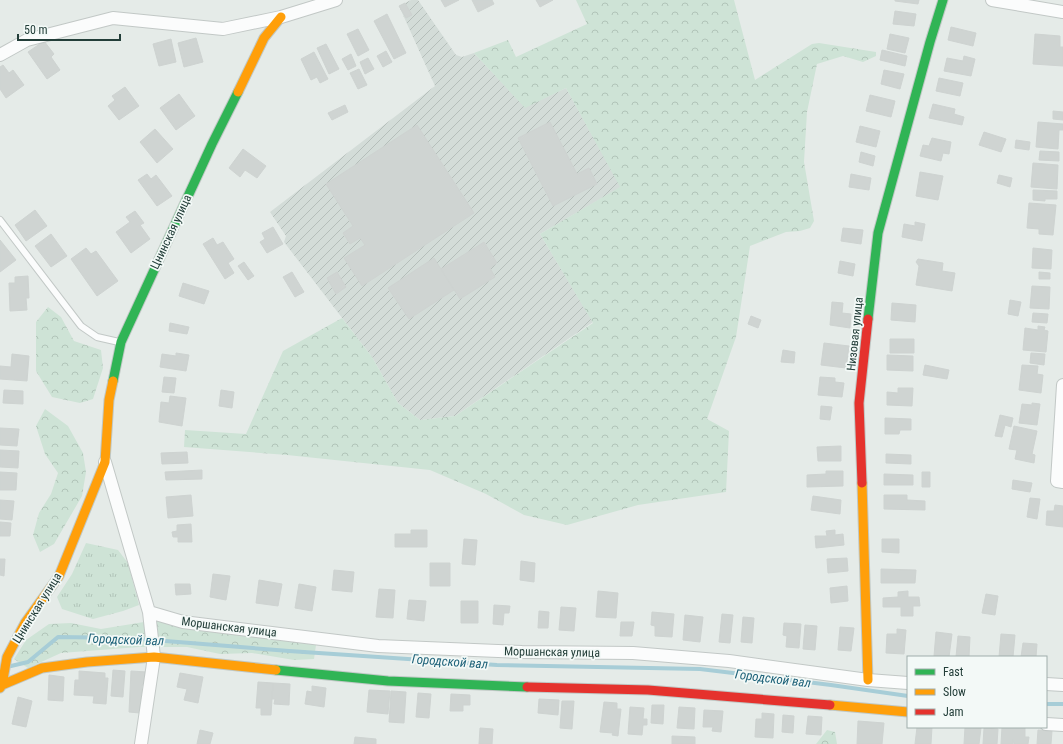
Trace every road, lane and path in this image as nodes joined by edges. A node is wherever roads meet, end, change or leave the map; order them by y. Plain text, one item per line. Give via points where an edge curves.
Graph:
1 (336, 0) edge
2 (943, 0) edge
3 (992, 0) edge
4 (1063, 12) edge
5 (281, 17) junction
6 (0, 55) edge
7 (0, 220) edge
8 (121, 342) junction
9 (1063, 385) edge
10 (105, 462) junction
11 (1063, 482) edge
12 (149, 612) junction
13 (153, 652) junction
14 (868, 680) junction
15 (907, 684) edge
16 (1047, 684) edge
17 (1063, 685) edge
18 (1, 686) edge
19 (907, 712) edge
20 (1047, 724) edge
21 (1063, 725) edge
22 (141, 744) edge

1 - 5 street
2 - 14 street, Низовая улица via 878,233 859,403
3 - 4 street
5 - 6 street via 223,29 113,18 27,40
5 - 8 street, Цнинская улица via 264,38
7 - 8 lane via 81,326 97,337
8 - 10 street, Цнинская улица via 109,400
9 - 11 street via 1057,481
10 - 12 street, Цнинская улица
10 - 18 street, Цнинская улица via 59,576 25,623 7,657
12 - 13 street, Цнинская улица
12 - 14 street, Моршанская улица via 183,622 378,646 522,652 633,653 729,661
13 - 18 street via 42,668
13 - 19 street via 388,681 648,690
13 - 22 street, Цнинская улица
14 - 15 street, Моршанская улица
16 - 17 street
20 - 21 street

